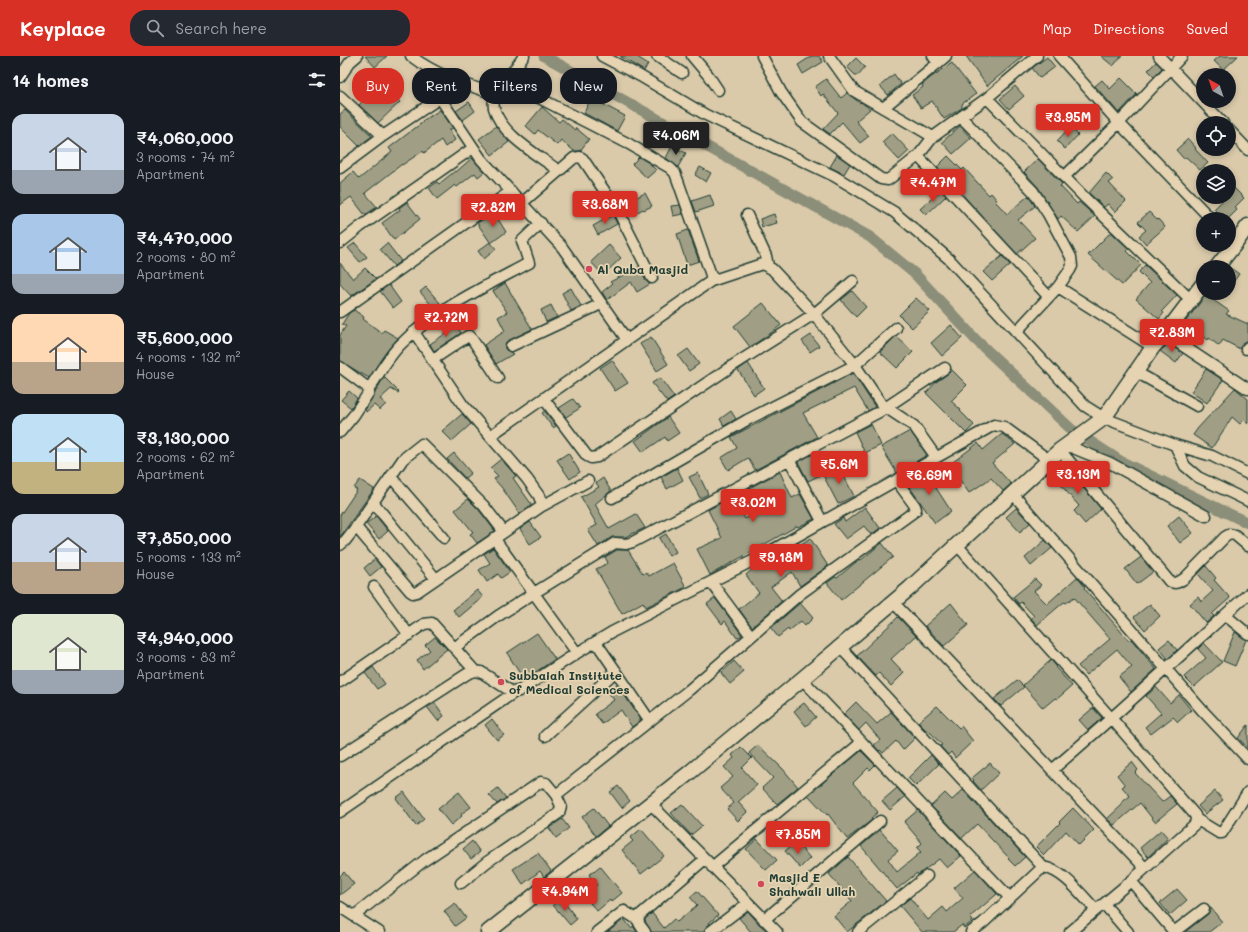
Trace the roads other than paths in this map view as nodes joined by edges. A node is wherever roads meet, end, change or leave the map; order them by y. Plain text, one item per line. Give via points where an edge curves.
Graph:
1 (357, 56) edge
2 (411, 56) edge
3 (524, 56) edge
4 (602, 56) edge
5 (658, 56) edge
6 (692, 56) edge
7 (762, 56) edge
8 (829, 56) edge
9 (1037, 56) edge
10 (1059, 56) edge
11 (1159, 56) edge
12 (1182, 56) edge
13 (939, 58) edge
14 (430, 68) edge
15 (515, 68) edge
16 (1170, 68) junction
17 (682, 72) dead end
18 (340, 77) edge
19 (718, 90) dead end
20 (340, 96) edge
21 (987, 98) junction
22 (431, 104) edge
23 (444, 104) edge
24 (494, 104) edge
25 (551, 104) edge
26 (883, 108) junction
27 (1216, 116) edge
28 (961, 117) junction
29 (1119, 123) junction
30 (383, 136) junction
31 (933, 137) junction
32 (1236, 137) edge
33 (473, 148) junction
34 (1248, 150) edge
35 (918, 156) junction
36 (342, 164) edge
37 (559, 171) junction
38 (1064, 177) junction
39 (511, 191) junction
40 (522, 203) junction
41 (1204, 212) edge
42 (747, 215) dead end
43 (541, 223) junction
44 (1248, 226) edge
45 (1236, 237) edge
46 (340, 243) edge
47 (768, 266) junction
48 (652, 278) dead end
49 (712, 280) junction
50 (853, 281) dead end
51 (1058, 287) junction
52 (1196, 292) edge
53 (1048, 296) junction
54 (1190, 299) junction
55 (601, 304) junction
56 (340, 312) edge
57 (814, 314) junction
58 (896, 328) dead end
59 (414, 332) junction
60 (1016, 332) junction
61 (1166, 334) junction
62 (627, 340) junction
63 (511, 346) dead end
64 (1153, 347) junction
65 (432, 360) junction
66 (855, 365) junction
67 (340, 368) edge
68 (945, 368) dead end
69 (1136, 372) junction
70 (498, 378) dead end
71 (369, 389) junction
72 (1248, 389) edge
73 (544, 399) junction
74 (1197, 406) dead end
75 (885, 408) junction
76 (1104, 418) junction
77 (340, 432) edge
78 (490, 436) junction
79 (1175, 445) junction
80 (1066, 446) junction
81 (936, 458) junction
82 (789, 459) junction
83 (1049, 460) junction
84 (1248, 474) edge
85 (391, 477) junction
86 (588, 480) dead end
87 (896, 480) junction
88 (1013, 494) junction
89 (612, 498) dead end
90 (373, 502) junction
91 (1248, 502) edge
92 (542, 506) junction
93 (1206, 516) dead end
94 (822, 521) junction
95 (356, 527) junction
96 (504, 532) junction
97 (444, 538) dead end
98 (494, 538) junction
99 (340, 545) edge
100 (957, 545) junction
101 (1248, 546) edge
102 (436, 579) junction
103 (711, 582) junction
104 (374, 587) dead end
105 (534, 592) junction
106 (1248, 594) edge
107 (893, 602) junction
108 (1225, 615) junction
109 (1248, 634) edge
110 (409, 635) junction
111 (751, 636) junction
112 (596, 642) junction
113 (840, 647) junction
114 (454, 648) junction
115 (577, 653) junction
116 (1165, 668) junction
117 (475, 671) junction
118 (616, 671) junction
119 (802, 679) junction
120 (340, 682) edge
121 (515, 692) junction
122 (1112, 719) junction
123 (650, 720) junction
124 (545, 736) dead end
125 (862, 742) junction
126 (340, 756) edge
127 (1248, 759) edge
128 (1052, 770) junction
129 (1248, 792) edge
130 (556, 795) junction
131 (650, 803) junction
132 (340, 812) edge
133 (1196, 819) junction
134 (880, 821) dead end
135 (705, 859) junction
136 (712, 867) junction
137 (1043, 867) junction
138 (1145, 868) junction
139 (927, 876) dead end
140 (1131, 881) junction
141 (461, 883) dead end
142 (1010, 898) junction
143 (748, 903) junction
144 (1100, 907) junction
145 (341, 909) edge
146 (1204, 909) dead end
147 (354, 916) junction
148 (638, 920) junction
149 (764, 920) junction
150 (373, 931) edge
151 (1073, 931) edge
152 (488, 932) edge
153 (597, 932) edge
154 (645, 932) edge
155 (710, 932) edge
156 (777, 932) edge
157 (858, 932) edge
158 (971, 932) edge
159 (1128, 932) edge
160 (1174, 932) edge

1 - 18 street
2 - 14 street
3 - 15 street
4 - 60 street via 706,115 834,176 894,212 949,259
5 - 17 street
6 - 19 street
7 - 35 street via 781,92 802,122 881,179 888,180
8 - 26 street via 854,91
9 - 21 street
10 - 29 street
11 - 16 street
12 - 16 street
13 - 26 street
16 - 27 street
16 - 29 street
20 - 30 street
21 - 28 street
21 - 38 street
22 - 30 street
23 - 33 street
24 - 37 street via 504,127 517,140
25 - 49 street via 629,144 675,173
26 - 31 street
28 - 31 street
28 - 51 street via 1033,191 1048,214 1071,257 1072,266
29 - 38 street
29 - 41 street
30 - 36 street
31 - 35 street
32 - 34 street
33 - 39 street
33 - 46 street
35 - 53 street
37 - 40 street
37 - 48 street via 574,158 583,159 618,211
38 - 54 street
39 - 40 street
39 - 56 street
40 - 43 street
42 - 47 street
43 - 55 street via 562,247
43 - 59 street via 522,242 529,263 448,308
44 - 45 street
47 - 49 street via 762,264
47 - 57 street
49 - 62 street
50 - 57 street
51 - 53 street
51 - 64 street
52 - 54 street
53 - 60 street
54 - 61 street
55 - 62 street
55 - 63 street
57 - 66 street
57 - 73 street via 597,457 587,456
58 - 66 street
59 - 65 street
59 - 71 street via 397,349
60 - 76 street via 1084,406
61 - 64 street
61 - 72 street
62 - 73 street
64 - 69 street
65 - 70 street via 470,336
65 - 78 street via 463,405
66 - 75 street
66 - 89 street via 747,420
67 - 71 street
68 - 75 street
69 - 74 street
69 - 76 street
71 - 77 street via 370,392
73 - 78 street
75 - 81 street via 914,426
75 - 82 street
76 - 79 street
76 - 80 street
78 - 92 street via 527,478
79 - 84 street via 1212,456
79 - 91 street via 1185,466 1198,477
80 - 83 street
80 - 93 street via 1110,463
80 - 101 street via 1169,581 1178,583 1185,578 1230,534
81 - 83 street via 994,425 999,425
81 - 87 street
82 - 94 street
82 - 105 street via 633,542 615,543
83 - 88 street
85 - 90 street
85 - 96 street via 403,459 422,444 484,506
85 - 97 street
86 - 92 street
87 - 94 street
87 - 111 street via 915,506 915,511 800,594
88 - 100 street
88 - 116 street
90 - 95 street
90 - 102 street
92 - 96 street
94 - 103 street
95 - 99 street
95 - 102 street via 413,593
96 - 98 street
98 - 102 street
98 - 105 street
100 - 107 street
100 - 122 street
103 - 111 street
103 - 112 street
104 - 110 street
105 - 114 street
105 - 115 street
106 - 108 street
107 - 113 street
107 - 128 street
108 - 109 street
108 - 116 street
110 - 114 street via 424,624 432,623
110 - 120 street
111 - 123 street
112 - 115 street
112 - 118 street
113 - 119 street
113 - 137 street
114 - 117 street
115 - 121 street
116 - 122 street
116 - 127 street
117 - 121 street
117 - 126 street
118 - 123 street
118 - 124 street
119 - 125 street
119 - 131 street
121 - 132 street
122 - 128 street
122 - 133 street
123 - 130 street
125 - 136 street
125 - 142 street
128 - 138 street
129 - 133 street via 1222,833
130 - 141 street via 561,806 558,813
130 - 147 street via 546,783 541,782 426,860
131 - 135 street
131 - 152 street
133 - 138 street via 1195,824
134 - 149 street
135 - 136 street
135 - 148 street via 640,915
136 - 143 street
137 - 142 street
137 - 144 street via 1055,870
138 - 140 street
139 - 157 street
140 - 144 street
140 - 160 street
142 - 158 street
143 - 149 street
143 - 155 street
144 - 151 street
144 - 159 street
145 - 147 street
146 - 160 street
147 - 150 street
148 - 153 street via 624,911
148 - 154 street
149 - 156 street

